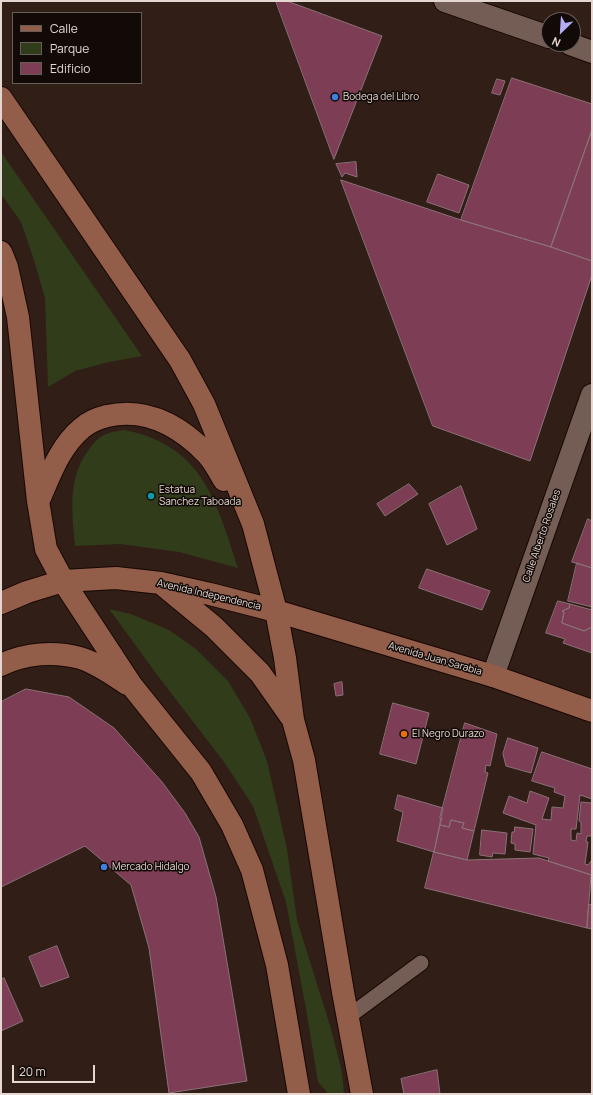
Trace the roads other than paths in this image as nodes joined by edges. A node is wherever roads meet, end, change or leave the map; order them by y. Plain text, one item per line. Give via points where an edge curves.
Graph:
1 (445, 1) edge
2 (541, 34) edge
3 (581, 48) edge
4 (592, 52) edge
5 (1, 98) edge
6 (1, 252) edge
7 (592, 395) edge
8 (587, 423) edge
9 (38, 501) junction
10 (253, 524) junction
11 (63, 581) junction
12 (161, 583) junction
13 (1, 603) edge
14 (276, 611) junction
15 (1, 665) edge
16 (493, 676) junction
17 (132, 686) junction
18 (592, 711) edge
19 (293, 720) junction
20 (421, 963) dead end
21 (348, 1017) junction
22 (299, 1094) edge
23 (362, 1094) edge

1 - 2 street
3 - 4 street
5 - 10 main road via 180,360 204,404
6 - 9 main road via 7,267 18,317
7 - 8 street, Calle Alberto Rosales
8 - 16 street, Calle Alberto Rosales
9 - 10 main road via 55,464 83,427 121,413 148,416 179,430 208,455
9 - 11 main road via 46,549
10 - 14 main road
11 - 12 main road, Avenida Independencia via 116,578
11 - 13 main road, Avenida Independencia
11 - 17 main road
12 - 14 main road, Avenida Independencia
12 - 19 main road via 214,627 260,673
14 - 16 main road, Avenida Juan Sarabia
14 - 19 main road
15 - 17 main road via 38,654 81,658
16 - 18 main road, Avenida Juan Sarabia
17 - 22 main road via 201,772 232,825 252,870 277,965
19 - 21 main road via 304,760
20 - 21 lane
21 - 23 main road

